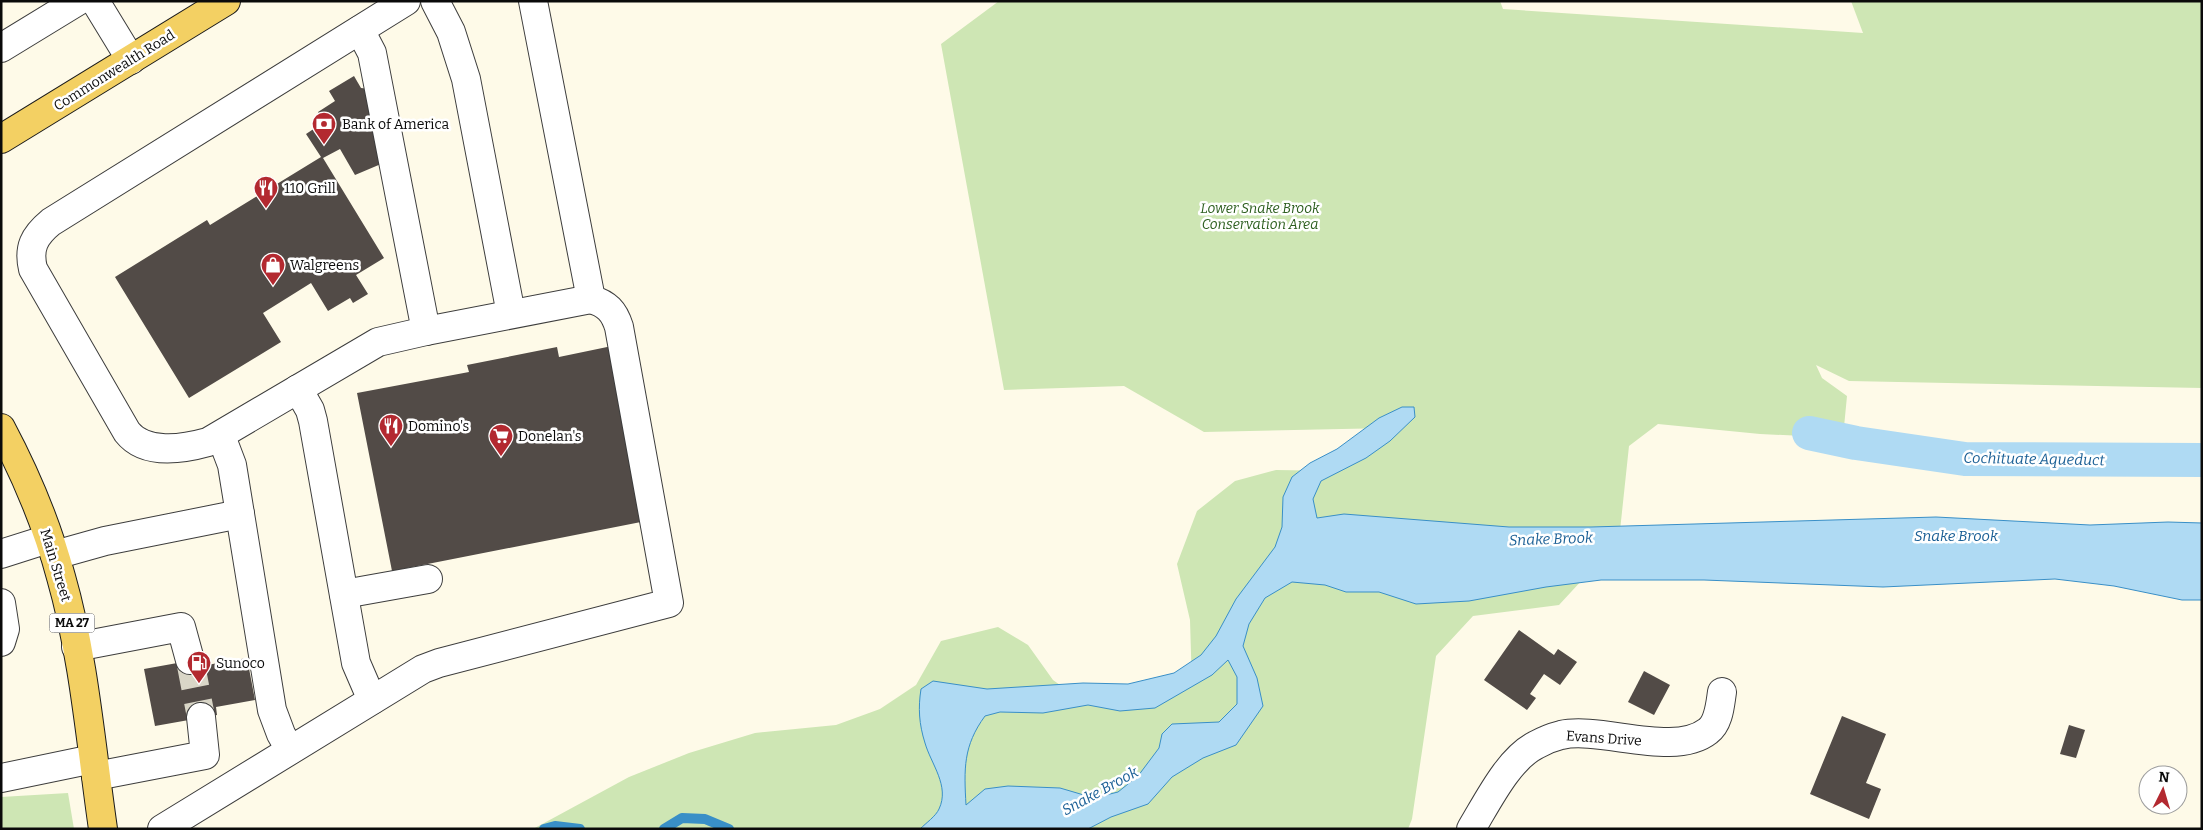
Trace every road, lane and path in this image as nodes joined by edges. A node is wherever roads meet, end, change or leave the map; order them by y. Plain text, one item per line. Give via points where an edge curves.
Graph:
1 (78, 1) edge
2 (95, 1) edge
3 (226, 1) edge
4 (406, 1) edge
5 (434, 1) edge
6 (533, 1) edge
7 (360, 30) junction
8 (1, 48) edge
9 (130, 60) junction
10 (1, 139) edge
11 (591, 300) junction
12 (511, 314) junction
13 (426, 330) junction
14 (298, 389) junction
15 (1, 428) edge
16 (221, 436) junction
17 (240, 514) junction
18 (52, 547) junction
19 (1, 554) edge
20 (428, 579) dead end
21 (344, 594) junction
22 (1, 603) edge
23 (1, 642) edge
24 (76, 646) junction
25 (190, 660) tunnel mouth
26 (1722, 692) dead end
27 (372, 700) junction
28 (201, 718) tunnel mouth
29 (290, 750) junction
30 (94, 768) junction
31 (1, 778) edge
32 (103, 829) edge
33 (162, 829) edge
34 (1471, 829) edge

1 - 8 street
2 - 9 street
3 - 9 main road, Commonwealth Road
4 - 7 street
5 - 12 street via 451,32 466,79
6 - 11 street
7 - 13 street via 372,53
7 - 16 street via 51,222 31,247 33,269 38,279 133,439 142,444 172,448 197,445
9 - 10 main road, Commonwealth Road
11 - 12 street
11 - 27 street via 609,308 619,327 670,602 439,663 408,677
12 - 13 street
13 - 14 street via 378,342
14 - 16 street
14 - 21 street via 313,421
15 - 18 main road, Main Street / MA 27 via 33,496
16 - 17 street via 231,459
17 - 18 street via 105,541
17 - 29 street via 272,710
18 - 19 street
18 - 24 main road, Main Street / MA 27
20 - 21 street
21 - 27 street via 356,663
22 - 23 street via 5,628
24 - 25 street via 181,627
24 - 30 main road, Main Street / MA 27
26 - 34 street, Evans Drive via 1719,713 1709,731 1689,740 1658,742 1561,735 1534,745 1515,761
27 - 29 street
28 - 30 street via 205,755
29 - 33 street
30 - 31 street
30 - 32 main road, Main Street / MA 27

